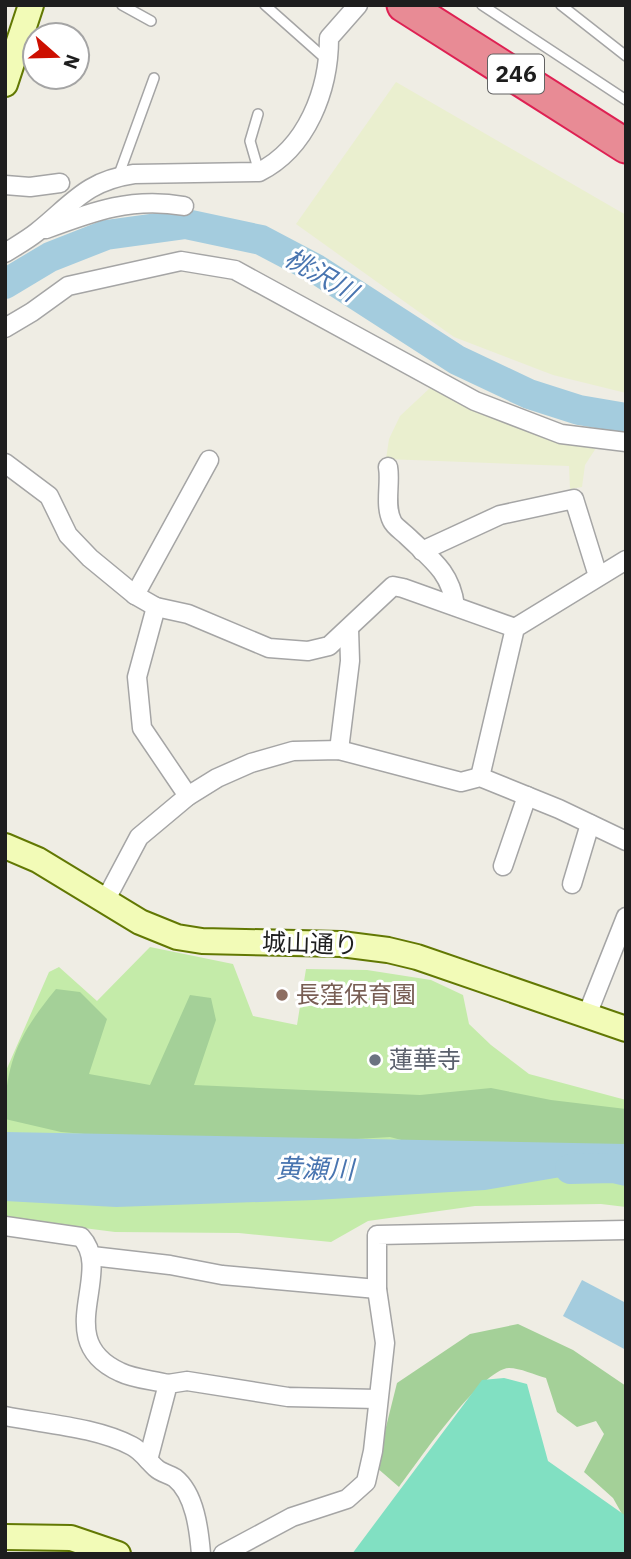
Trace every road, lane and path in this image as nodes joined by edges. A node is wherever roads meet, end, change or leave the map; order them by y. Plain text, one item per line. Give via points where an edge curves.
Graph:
1 (31, 5) edge
2 (122, 5) edge
3 (264, 5) edge
4 (404, 5) edge
5 (449, 5) edge
6 (482, 5) edge
7 (561, 5) edge
8 (496, 9) edge
9 (352, 11) edge
10 (150, 21) dead end
11 (626, 56) edge
12 (329, 62) junction
13 (7, 71) edge
14 (154, 78) dead end
15 (626, 100) edge
16 (258, 114) dead end
17 (626, 119) edge
18 (626, 146) edge
19 (259, 172) junction
20 (118, 177) junction
21 (60, 183) joint
22 (5, 185) edge
23 (73, 200) junction
24 (184, 205) dead end
25 (36, 233) junction
26 (5, 253) edge
27 (5, 328) edge
28 (626, 442) edge
29 (209, 460) dead end
30 (5, 463) edge
31 (388, 467) dead end
32 (422, 551) junction
33 (626, 560) edge
34 (598, 576) junction
35 (135, 596) junction
36 (455, 606) junction
37 (156, 607) junction
38 (515, 628) junction
39 (349, 629) junction
40 (339, 750) junction
41 (480, 777) junction
42 (188, 796) junction
43 (527, 796) junction
44 (590, 824) junction
45 (626, 841) edge
46 (5, 846) edge
47 (503, 866) dead end
48 (572, 884) dead end
49 (105, 901) junction
50 (626, 917) edge
51 (587, 1015) junction
52 (626, 1029) edge
53 (5, 1226) edge
54 (626, 1230) edge
55 (92, 1256) junction
56 (377, 1289) junction
57 (168, 1384) junction
58 (377, 1399) junction
59 (5, 1416) edge
60 (148, 1460) junction
61 (5, 1537) edge
62 (118, 1554) edge
63 (201, 1554) edge
64 (223, 1554) edge

1 - 13 street
2 - 10 lane
3 - 12 lane
4 - 18 highway, 246
5 - 17 highway, 246
6 - 8 lane
7 - 11 lane
8 - 15 lane
9 - 12 street via 329,38
12 - 19 street via 323,92 293,148
14 - 20 lane
16 - 19 lane via 250,141
19 - 20 street
20 - 23 street via 94,185
21 - 22 street
21 - 23 lane
23 - 25 street
24 - 25 street via 114,206
25 - 26 street
27 - 28 street via 68,286 181,261 235,270 475,401 561,434
29 - 35 street
30 - 35 street via 49,496 68,535
31 - 32 street via 392,521
32 - 34 street via 500,515 574,499
32 - 36 street via 453,587
33 - 34 street
34 - 38 street
35 - 37 street
36 - 38 street
36 - 39 street via 393,586
37 - 39 street via 188,614 269,648 308,651 329,646
37 - 42 street via 137,677 142,728
38 - 41 street
39 - 40 street via 350,662
40 - 41 street via 461,782
40 - 42 street via 293,751 251,763
41 - 43 street
42 - 49 street via 139,837
43 - 44 street
43 - 47 street
44 - 45 street
44 - 48 street
46 - 49 street, 城山通り via 38,860
49 - 51 street, 城山通り via 177,937 388,950
50 - 51 street
51 - 52 street, 城山通り
53 - 55 street via 81,1237
54 - 56 street via 377,1235
55 - 56 street via 222,1275
55 - 57 street via 85,1325 89,1343 98,1356 122,1373
56 - 58 street via 384,1343
57 - 58 street via 187,1381 288,1397
57 - 60 street
58 - 64 street via 366,1482 347,1499 292,1517
59 - 60 street via 105,1435 135,1447
60 - 63 street via 183,1486 200,1535
61 - 62 street via 71,1538

